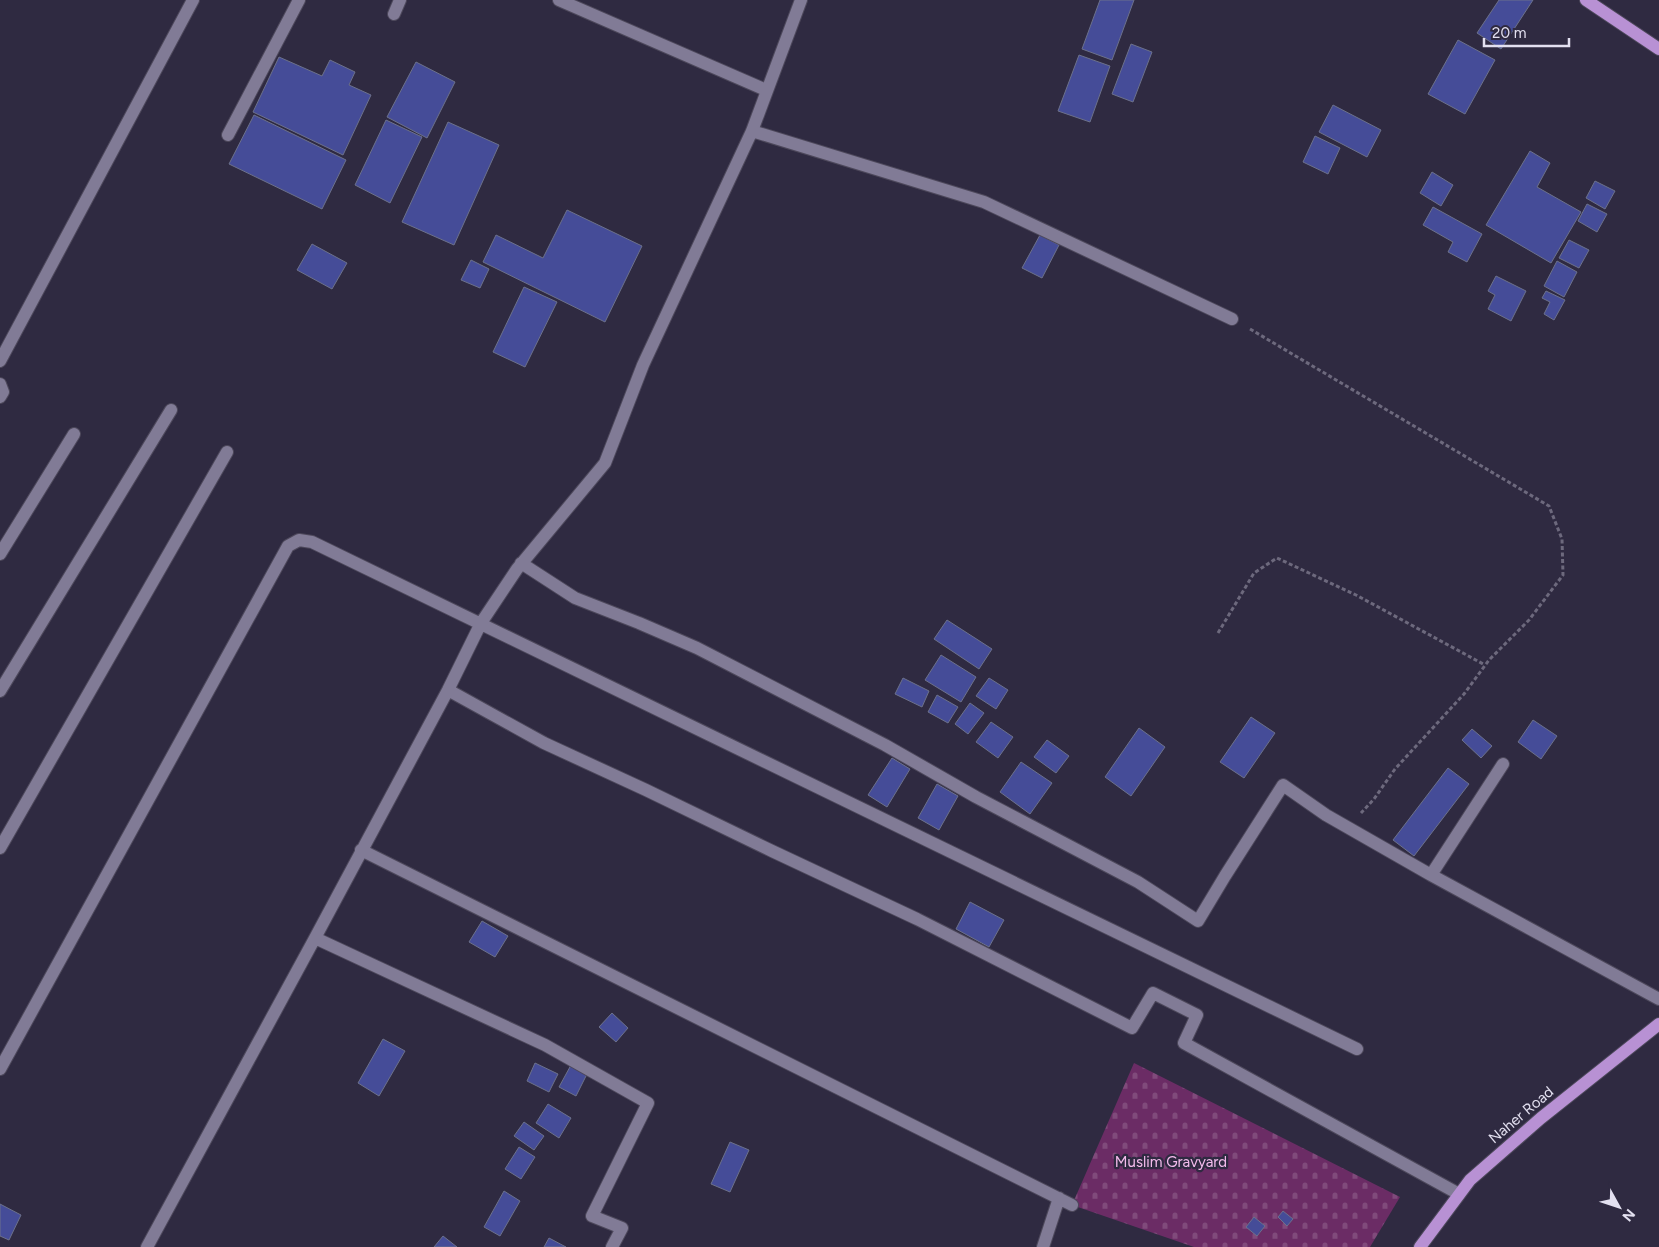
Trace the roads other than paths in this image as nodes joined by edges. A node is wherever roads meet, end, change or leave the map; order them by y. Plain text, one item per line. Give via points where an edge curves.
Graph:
1 (193, 0) edge
2 (299, 0) edge
3 (400, 0) edge
4 (559, 0) edge
5 (801, 0) edge
6 (1586, 0) edge
7 (394, 14) dead end
8 (1659, 49) edge
9 (766, 90) junction
10 (752, 131) junction
11 (228, 135) dead end
12 (1232, 319) road end
13 (0, 362) edge
14 (0, 384) edge
15 (0, 396) edge
16 (171, 410) dead end
17 (74, 434) dead end
18 (227, 452) dead end
19 (0, 554) edge
20 (521, 563) junction
21 (481, 623) junction
22 (448, 690) junction
23 (0, 691) edge
24 (1503, 764) dead end
25 (0, 848) edge
26 (361, 850) junction
27 (1431, 875) junction
28 (315, 938) junction
29 (1659, 999) edge
30 (1659, 1024) edge
31 (1357, 1049) dead end
32 (0, 1069) edge
33 (1459, 1194) junction
34 (1059, 1198) junction
35 (1072, 1205) dead end
36 (147, 1247) edge
37 (612, 1247) edge
38 (1043, 1247) edge
39 (1420, 1247) edge

1 - 13 street
2 - 11 street
3 - 7 street
4 - 9 street
5 - 9 street
6 - 8 main road
9 - 10 street
10 - 12 street via 984,202
10 - 20 street via 643,366 605,463
14 - 15 street
16 - 23 street
17 - 19 street
18 - 25 street
20 - 21 street
20 - 27 street via 576,598 697,648 867,735 976,797 1138,882 1198,921 1283,785 1326,815
21 - 22 street
21 - 31 street
21 - 32 street via 312,542 299,540 288,546
22 - 26 street
22 - 33 street via 544,743 917,919 1132,1028 1153,993 1197,1015 1184,1043
24 - 27 street
26 - 28 street
26 - 34 street
27 - 29 street
28 - 36 street
28 - 37 street via 545,1045 648,1103 592,1216 622,1228
30 - 33 main road, Naher Road via 1541,1118 1470,1180
33 - 39 main road, Naher Road
34 - 35 street
34 - 38 street

